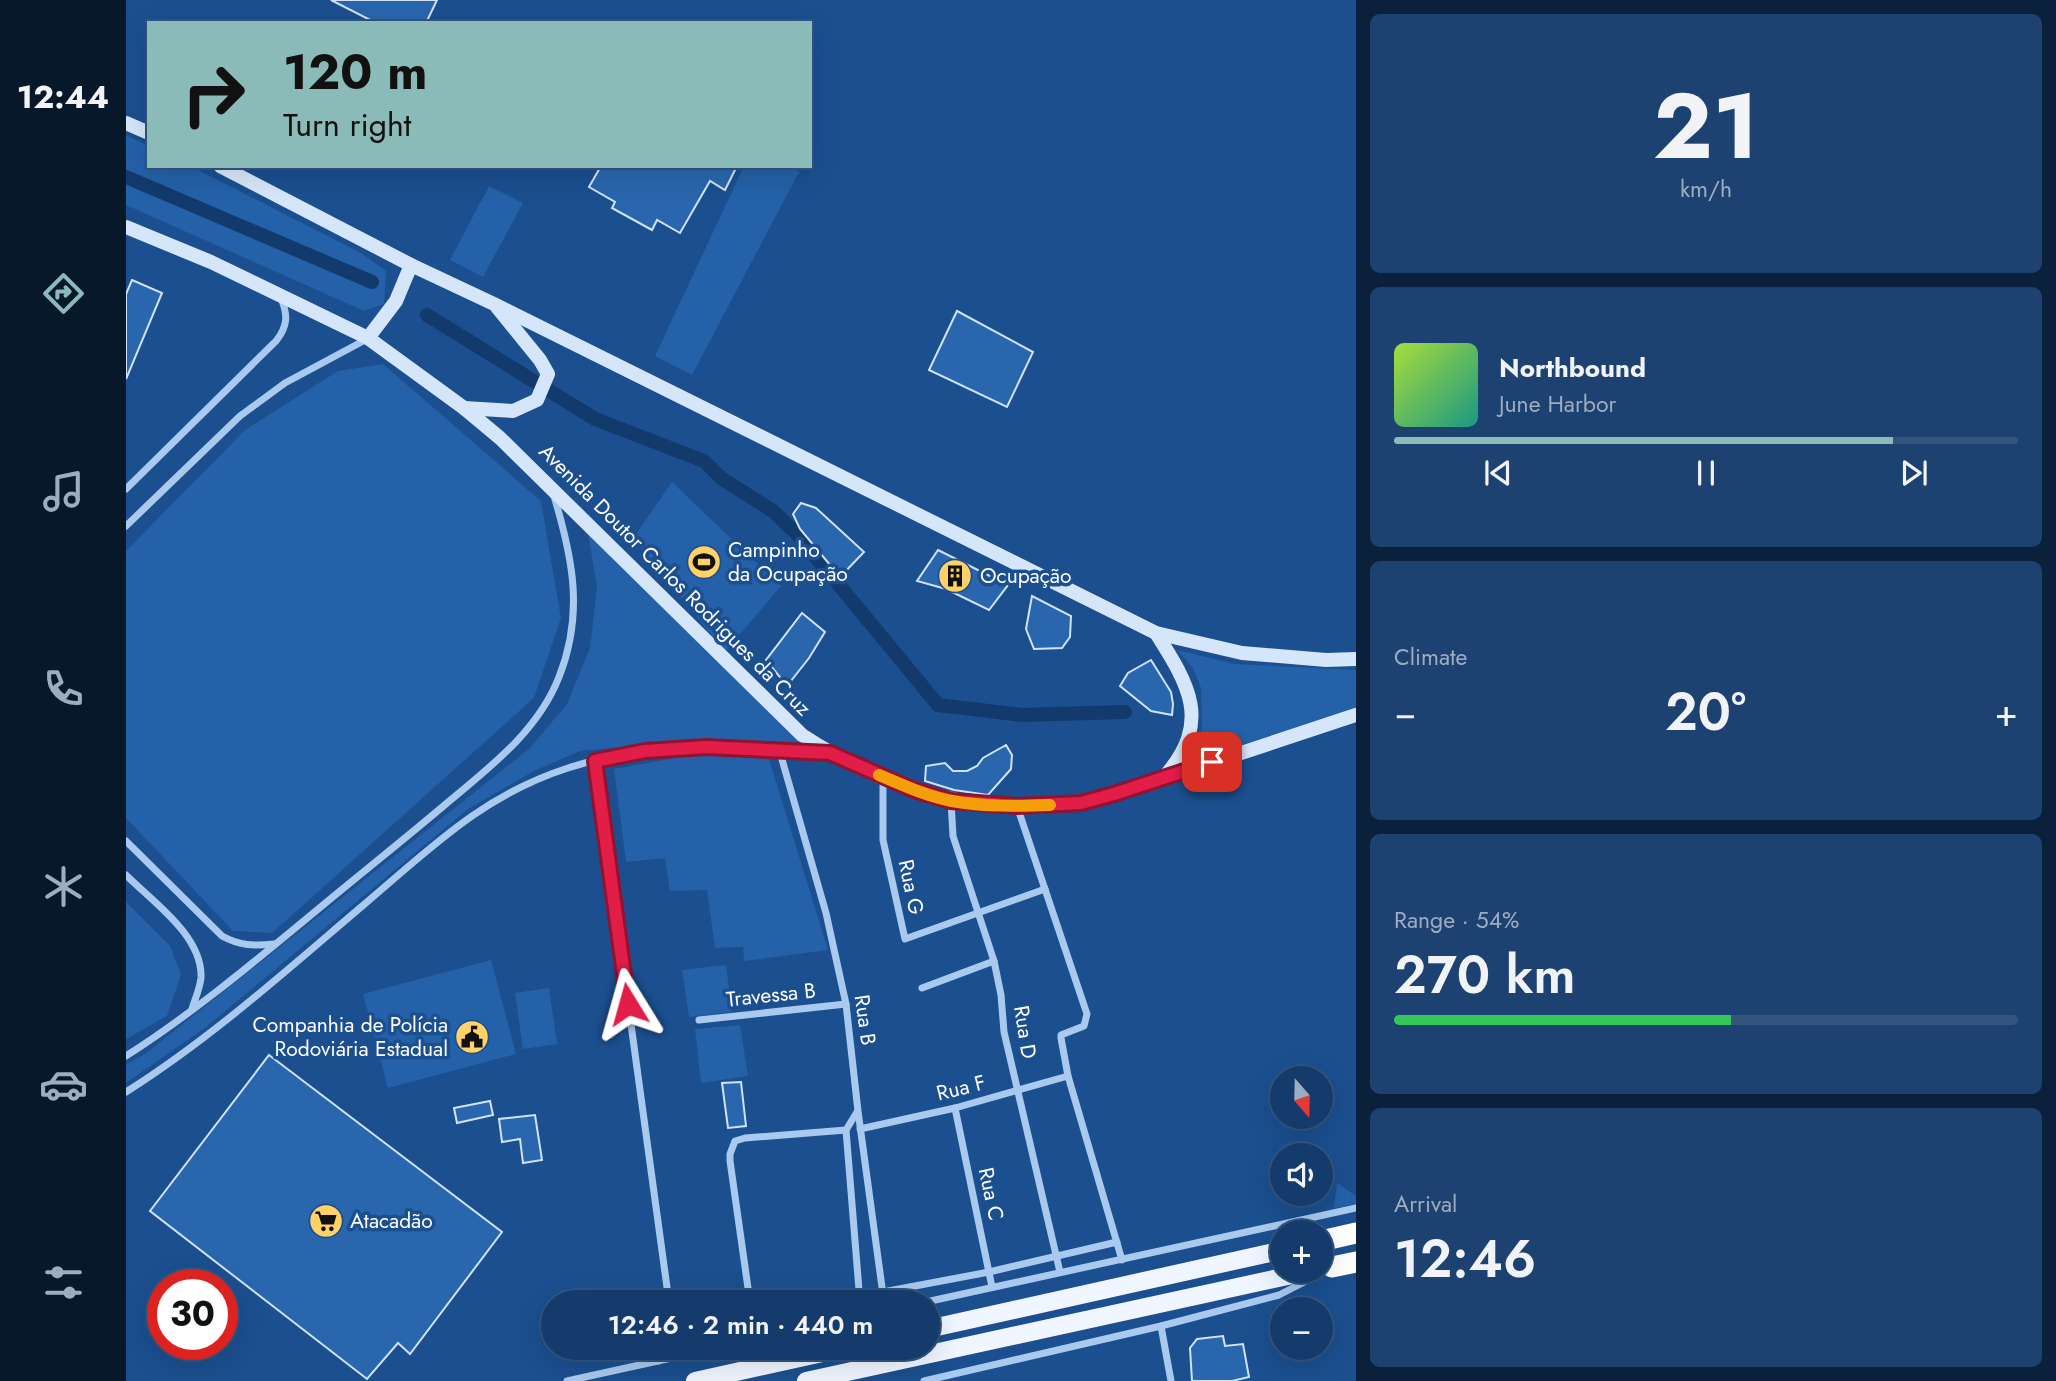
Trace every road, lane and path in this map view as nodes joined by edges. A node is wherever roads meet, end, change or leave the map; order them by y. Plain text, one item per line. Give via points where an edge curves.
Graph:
1 (126, 123) edge
2 (147, 132) edge
3 (224, 168) edge
4 (126, 227) edge
5 (411, 265) junction
6 (279, 294) junction
7 (494, 304) junction
8 (368, 338) junction
9 (464, 408) junction
10 (552, 488) junction
11 (126, 489) edge
12 (126, 526) edge
13 (1156, 633) junction
14 (1356, 659) edge
15 (1356, 715) edge
16 (779, 749) junction
17 (830, 753) junction
18 (595, 761) junction
19 (883, 777) junction
20 (1164, 778) junction
21 (951, 801) junction
22 (1017, 806) junction
23 (126, 841) edge
24 (126, 875) edge
25 (1045, 889) junction
26 (978, 912) junction
27 (275, 944) junction
28 (994, 961) junction
29 (922, 988) dead end
30 (846, 1004) junction
31 (192, 1009) junction
32 (699, 1020) dead end
33 (126, 1056) edge
34 (1068, 1076) junction
35 (126, 1092) edge
36 (1018, 1092) junction
37 (955, 1108) junction
38 (858, 1111) junction
39 (860, 1129) junction
40 (846, 1130) junction
41 (1356, 1208) edge
42 (1356, 1233) edge
43 (1333, 1238) edge
44 (1117, 1242) junction
45 (1270, 1253) edge
46 (1056, 1256) junction
47 (1122, 1259) junction
48 (1356, 1262) edge
49 (1333, 1267) edge
50 (989, 1272) junction
51 (1060, 1272) junction
52 (1270, 1280) edge
53 (1304, 1283) edge
54 (992, 1287) junction
55 (666, 1290) edge
56 (748, 1290) edge
57 (859, 1290) edge
58 (883, 1290) edge
59 (894, 1290) edge
60 (940, 1299) edge
61 (940, 1326) edge
62 (1161, 1326) junction
63 (662, 1360) edge
64 (790, 1360) edge
65 (658, 1361) joint
66 (567, 1381) edge
67 (695, 1381) edge
68 (806, 1381) edge
69 (924, 1381) edge
70 (1171, 1381) edge

1 - 2 main road
3 - 5 main road
4 - 6 main road, Avenida Doutor Carlos Rodrigues da Cruz
5 - 7 main road
5 - 8 main road via 396,301
6 - 8 main road, Avenida Doutor Carlos Rodrigues da Cruz
6 - 11 street via 286,320 276,341
7 - 9 main road via 548,374 537,400 513,411
7 - 13 main road
8 - 9 main road, Avenida Doutor Carlos Rodrigues da Cruz
8 - 12 street via 285,383 240,416
9 - 10 main road, Avenida Doutor Carlos Rodrigues da Cruz
10 - 17 main road, Avenida Doutor Carlos Rodrigues da Cruz via 802,735
10 - 27 street via 568,540 575,607 569,649 545,705 497,761
13 - 14 main road via 1242,653
13 - 20 main road via 1182,673 1190,696 1185,747
15 - 20 main road, Avenida Doutor Carlos Rodrigues da Cruz
16 - 17 street
16 - 18 street via 706,747 645,751
16 - 30 street, Rua B via 826,913
17 - 19 main road, Avenida Doutor Carlos Rodrigues da Cruz
18 - 35 street via 521,786 465,819 266,988
18 - 55 street
19 - 21 main road, Avenida Doutor Carlos Rodrigues da Cruz
19 - 26 street, Rua G via 883,840 904,938
20 - 22 main road, Avenida Doutor Carlos Rodrigues da Cruz via 1081,803
21 - 22 main road, Avenida Doutor Carlos Rodrigues da Cruz
21 - 26 street, Rua D via 953,836
22 - 25 street
23 - 27 street via 222,936 247,946
24 - 31 street via 186,933 195,948 201,979
25 - 26 street, Rua G
25 - 34 street via 1087,1017 1084,1026 1060,1036
26 - 28 street, Rua D
27 - 31 street
28 - 29 street
28 - 36 street, Rua D
30 - 32 street, Travessa B
30 - 38 street, Rua B
31 - 33 street
34 - 36 street, Rua F
34 - 44 street
36 - 37 street, Rua F
36 - 46 street, Rua D
37 - 39 street, Rua F
37 - 50 street, Rua C
38 - 39 street, Rua B
38 - 40 street
39 - 58 street, Rua B
40 - 56 street via 735,1141 730,1161
40 - 57 street
41 - 47 street
42 - 43 highway
44 - 46 street
44 - 47 street
45 - 61 main road
46 - 50 street
46 - 51 street, Rua D
47 - 51 street
48 - 49 highway
50 - 54 street, Rua C
50 - 59 street
51 - 54 street
52 - 68 main road
53 - 62 street
54 - 60 street
62 - 69 street
62 - 70 street
63 - 65 street
64 - 67 main road
65 - 66 street

